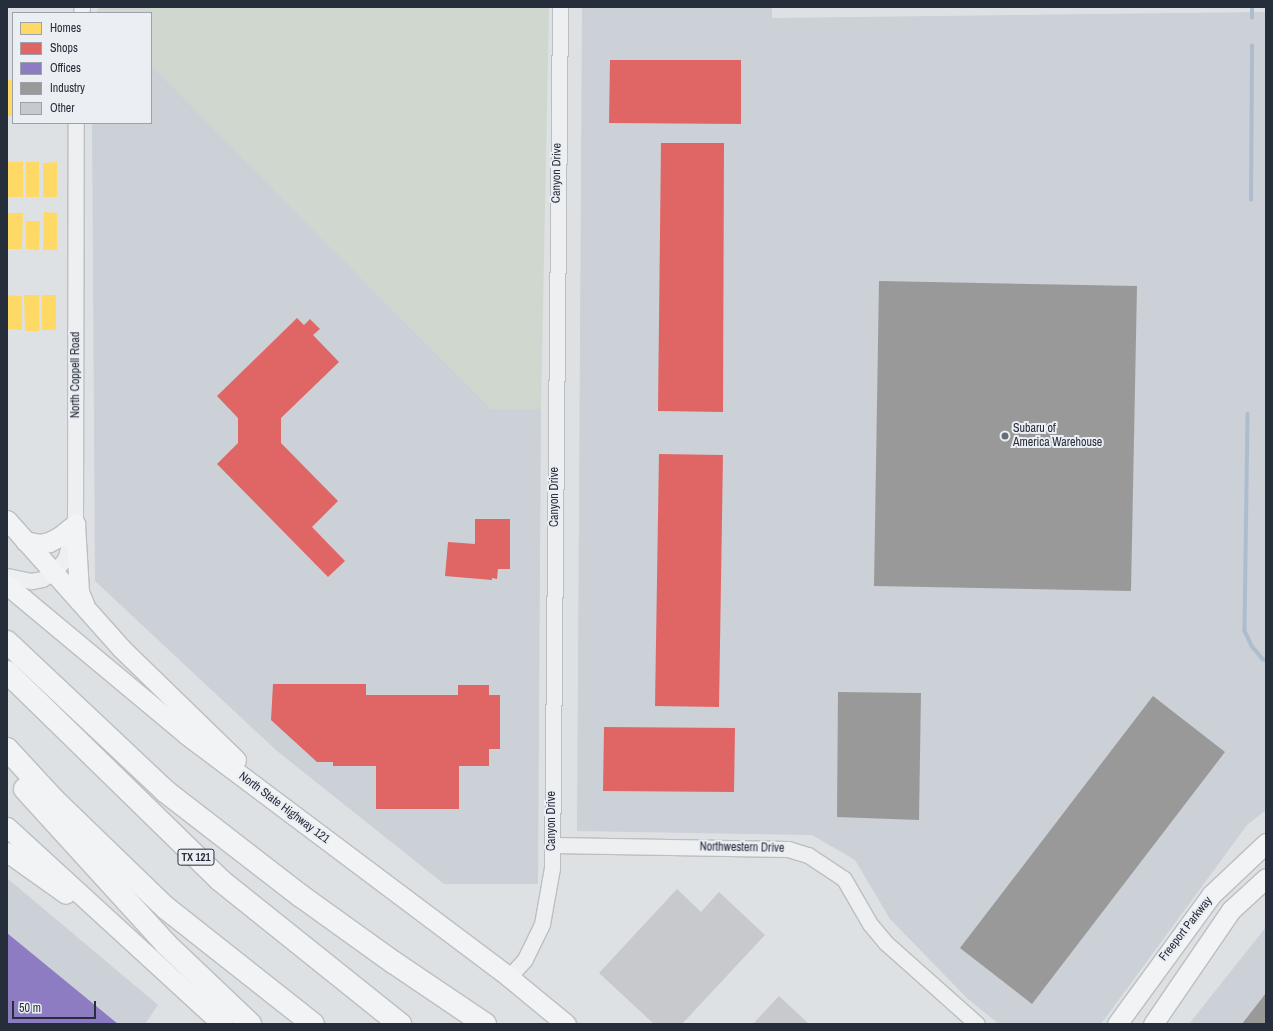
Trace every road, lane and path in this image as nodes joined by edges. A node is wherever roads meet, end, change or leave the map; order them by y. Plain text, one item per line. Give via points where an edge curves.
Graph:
1 (560, 7) edge
2 (76, 124) edge
3 (7, 520) edge
4 (75, 524) junction
5 (25, 541) junction
6 (53, 573) junction
7 (7, 576) edge
8 (7, 585) edge
9 (88, 612) junction
10 (7, 642) edge
11 (7, 672) edge
12 (7, 749) edge
13 (7, 769) edge
14 (7, 827) edge
15 (317, 833) junction
16 (1266, 843) edge
17 (552, 844) junction
18 (7, 852) edge
19 (1266, 878) edge
20 (136, 945) junction
21 (509, 977) junction
22 (214, 1021) edge
23 (250, 1024) edge
24 (313, 1024) edge
25 (400, 1024) edge
26 (485, 1024) edge
27 (566, 1024) edge
28 (977, 1024) edge
29 (1117, 1024) edge
30 (1153, 1024) edge

1 - 17 street, Canyon Drive
2 - 4 street, North Coppell Road
3 - 5 main road
4 - 5 main road via 48,542 39,544
4 - 6 street, North Coppell Road via 65,559
4 - 9 main road via 79,592
5 - 6 main road
6 - 7 street, North Coppell Road via 31,581
6 - 9 main road
8 - 15 main road, North State Highway 121 via 187,735
9 - 15 main road via 240,763
10 - 26 highway via 165,791 301,896
11 - 25 highway, TX 121 via 220,880
12 - 24 highway via 54,800 166,908
13 - 23 highway via 166,944
14 - 20 main road
15 - 21 main road, North State Highway 121
16 - 29 main road, Freeport Parkway via 1211,895
17 - 21 street, Canyon Drive via 552,868 542,924 526,959
17 - 28 street, Northwestern Drive via 788,849 808,855 844,879 870,924 886,943
18 - 20 main road
19 - 30 main road, Freeport Parkway via 1231,910
20 - 22 main road
21 - 27 main road, North State Highway 121

